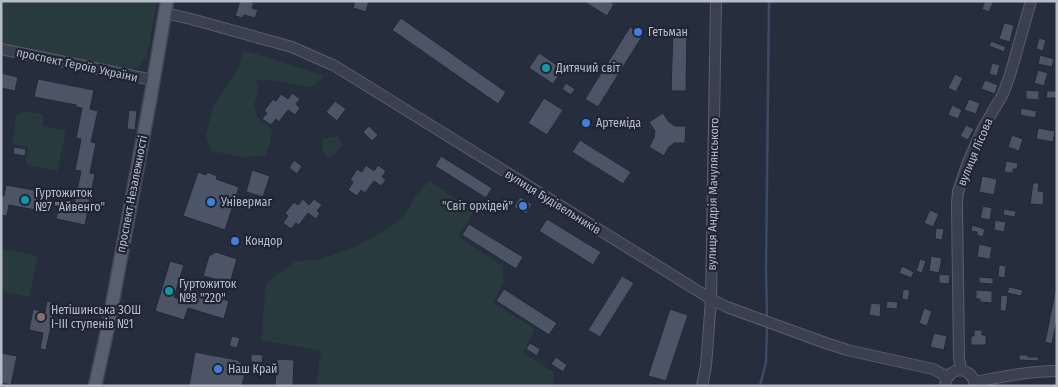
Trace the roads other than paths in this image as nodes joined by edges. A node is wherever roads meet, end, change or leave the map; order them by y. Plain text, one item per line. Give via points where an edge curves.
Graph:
1 (716, 1) edge
2 (1031, 1) edge
3 (166, 7) edge
4 (1, 49) edge
5 (153, 80) junction
6 (711, 300) junction
7 (960, 370) junction
8 (1057, 371) edge
9 (946, 381) edge
10 (974, 384) edge
11 (95, 386) edge
12 (702, 386) edge

1 - 6 street, вулиця Андрія Мачулянського
2 - 7 street, вулиця Лісова via 1003,94 983,128 958,192
3 - 5 main road, проспект Незалежності
3 - 6 street, вулиця Будівельників via 191,19 292,47 335,66
4 - 5 street, проспект Героїв України
5 - 11 main road, проспект Незалежності
6 - 9 street, вулиця Будівельників via 847,350 933,369
6 - 12 street, вулиця Андрія Мачулянського
7 - 9 street via 953,372
7 - 10 street via 969,374
8 - 10 street via 1021,374

